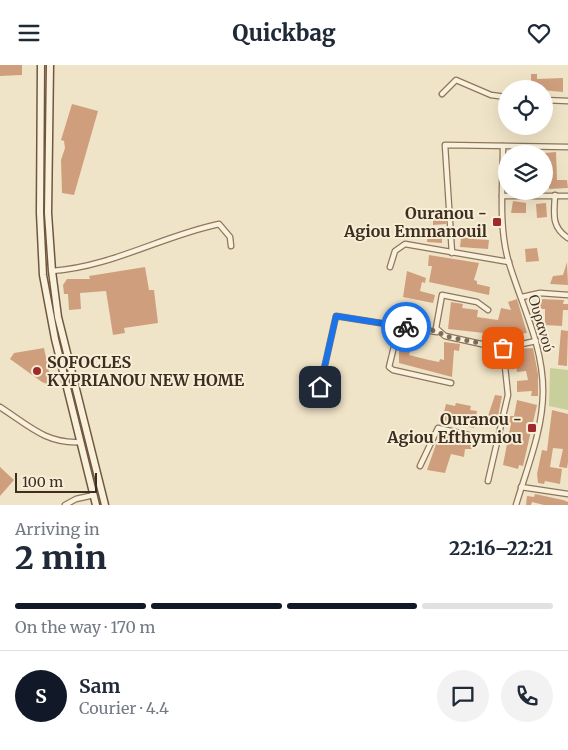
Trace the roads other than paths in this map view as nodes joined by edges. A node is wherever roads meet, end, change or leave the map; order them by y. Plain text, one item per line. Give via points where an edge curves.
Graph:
1 (41, 65) edge
2 (50, 65) edge
3 (442, 94) dead end
4 (498, 96) edge
5 (553, 100) edge
6 (568, 101) edge
7 (498, 146) edge
8 (553, 147) edge
9 (568, 147) edge
10 (555, 195) joint
11 (568, 195) edge
12 (502, 200) edge
13 (568, 238) edge
14 (231, 246) dead end
15 (452, 253) junction
16 (509, 262) junction
17 (390, 267) dead end
18 (52, 271) junction
19 (568, 295) edge
20 (522, 297) junction
21 (488, 309) dead end
22 (399, 326) junction
23 (437, 331) junction
24 (536, 341) junction
25 (503, 348) junction
26 (451, 383) dead end
27 (320, 387) dead end
28 (0, 407) edge
29 (80, 442) junction
30 (498, 442) junction
31 (420, 466) dead end
32 (488, 481) dead end
33 (521, 487) junction
34 (568, 488) edge
35 (567, 494) edge
36 (94, 495) junction
37 (65, 505) edge
38 (96, 505) edge
39 (105, 505) edge
40 (516, 505) edge

1 - 29 main road via 40,213 44,275 54,339
2 - 18 main road via 48,213
3 - 4 street via 456,80
5 - 6 street
7 - 15 street via 445,145
8 - 9 street
10 - 11 street
10 - 13 street via 553,220 559,232
12 - 16 street, Ουρανού
14 - 18 street via 230,237 219,224 104,262
15 - 16 street
15 - 17 street via 405,244 395,251
16 - 20 street, Ουρανού
18 - 39 main road via 58,317
19 - 20 street via 540,293
20 - 24 street, Ουρανού
21 - 23 street via 477,302 442,295
22 - 23 street
22 - 26 street via 389,367
22 - 27 street via 336,316
23 - 25 street via 445,336
24 - 25 street
24 - 33 street, Ουρανού via 541,364 542,405
25 - 30 street via 508,395
28 - 29 street via 50,439 64,443
29 - 36 main road
30 - 31 street via 438,428
30 - 32 street
33 - 35 street
33 - 40 street, Ουρανού
34 - 35 street
36 - 37 street
36 - 38 main road

